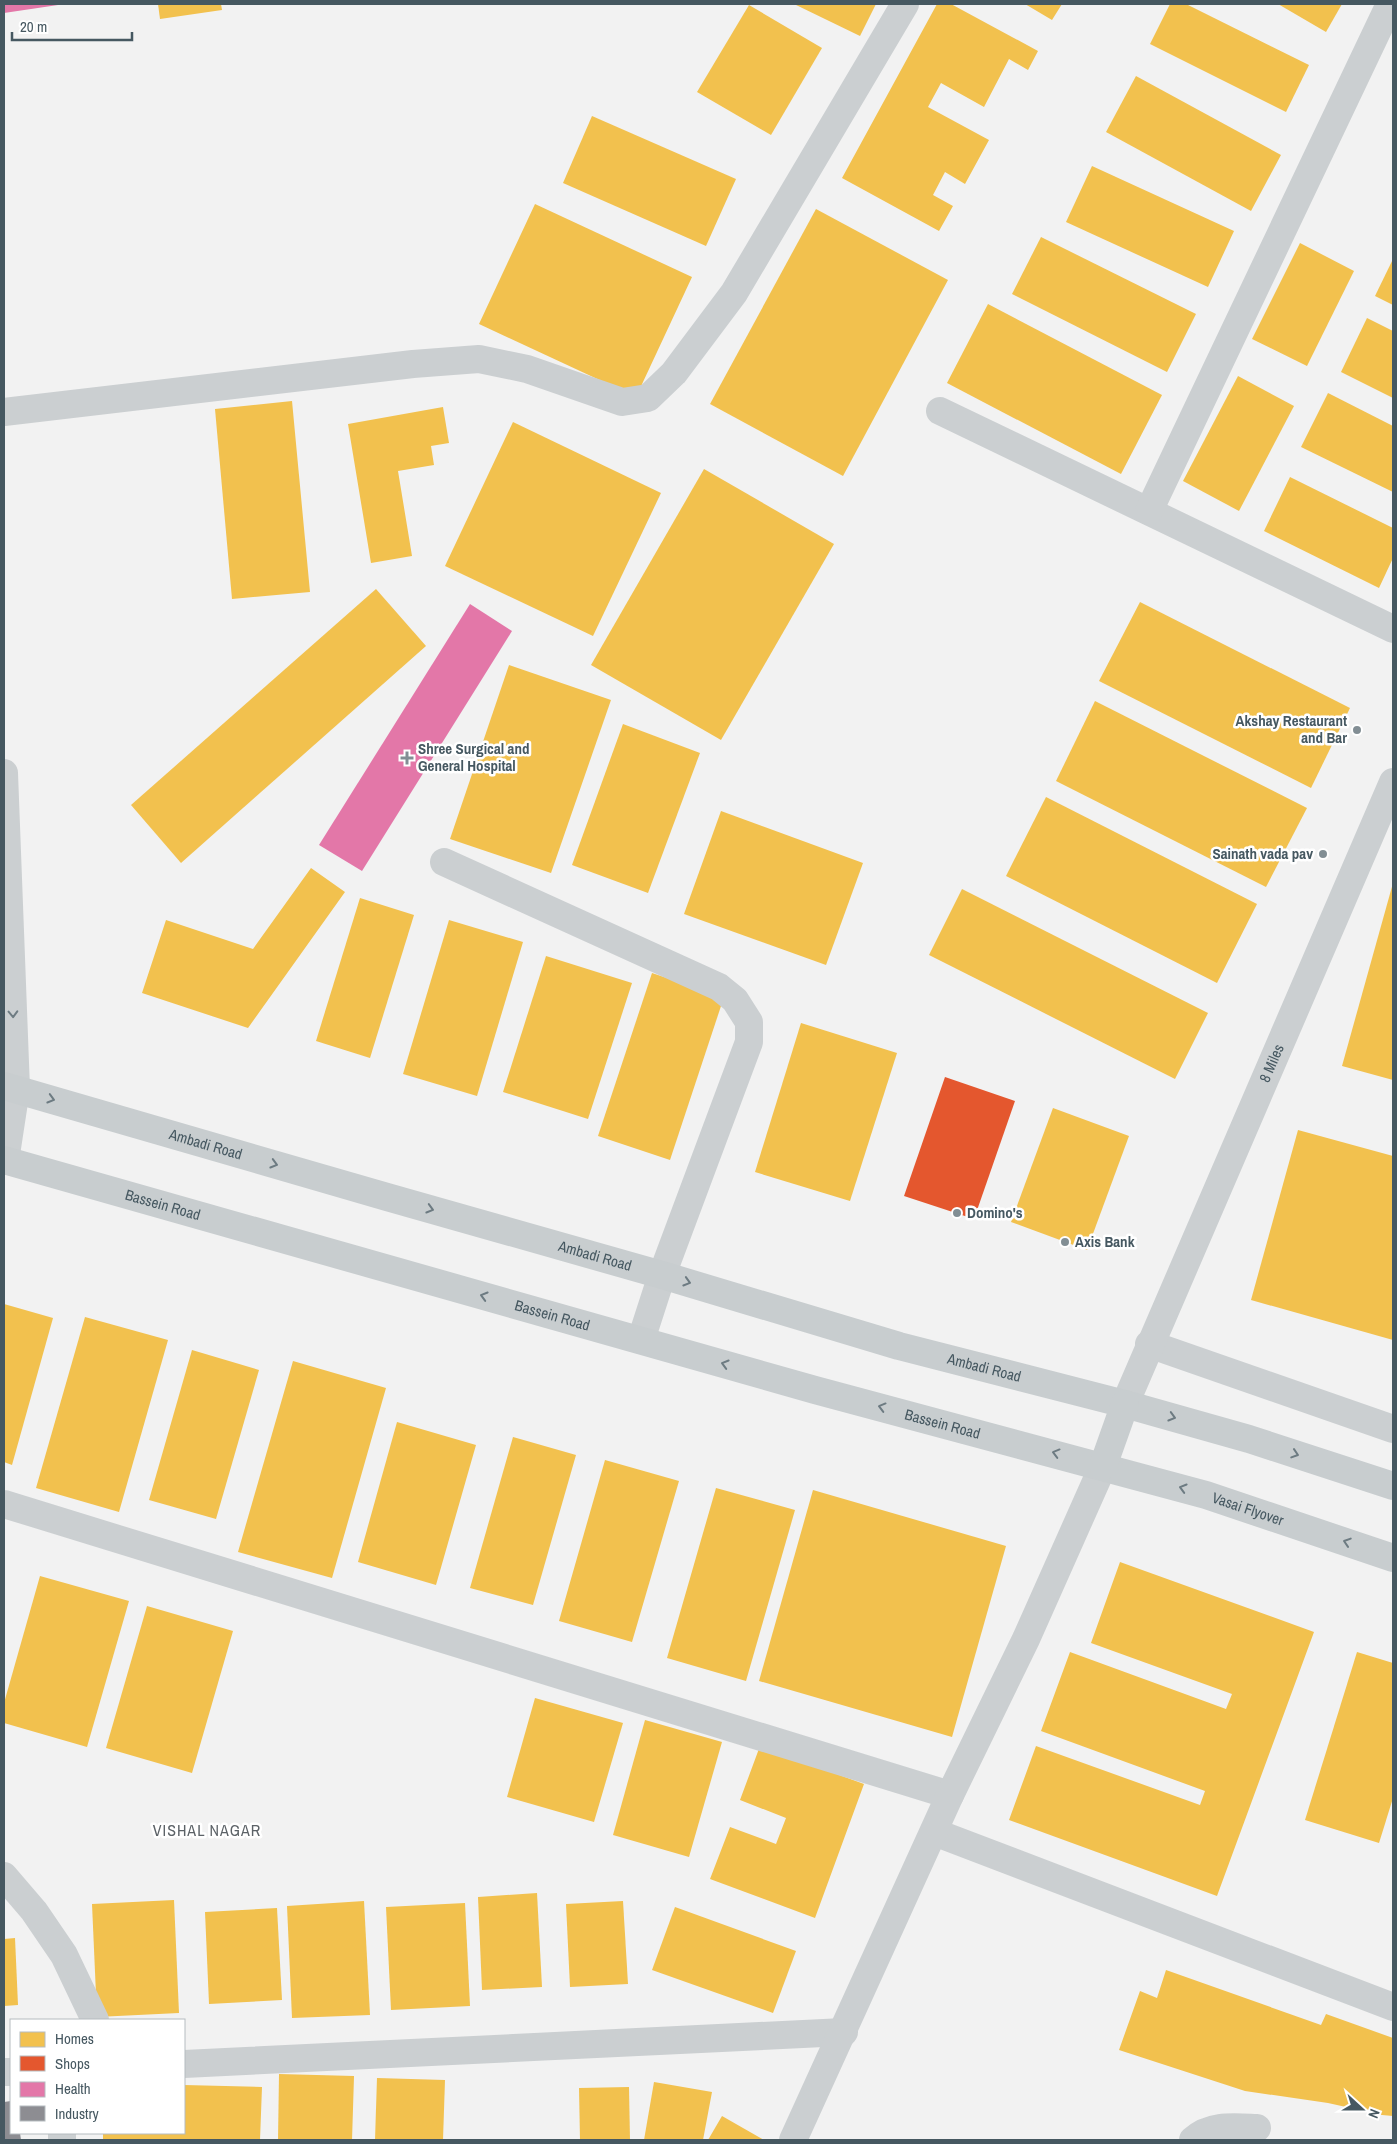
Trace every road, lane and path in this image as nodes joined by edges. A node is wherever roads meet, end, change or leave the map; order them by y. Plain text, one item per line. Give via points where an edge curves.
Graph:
1 (905, 4) edge
2 (1390, 4) edge
3 (940, 411) dead end
4 (4, 412) edge
5 (1149, 511) junction
6 (1393, 629) edge
7 (4, 773) edge
8 (1393, 782) edge
9 (444, 862) dead end
10 (10, 1087) edge
11 (4, 1161) edge
12 (662, 1275) junction
13 (641, 1340) junction
14 (1150, 1344) junction
15 (1125, 1404) junction
16 (1393, 1429) edge
17 (1103, 1466) junction
18 (1393, 1486) edge
19 (4, 1504) edge
20 (1393, 1558) edge
21 (950, 1795) junction
22 (934, 1832) junction
23 (4, 1876) edge
24 (1393, 2007) edge
25 (95, 2019) edge
26 (844, 2032) junction
27 (185, 2064) edge
28 (1256, 2128) dead end
29 (793, 2140) edge
30 (1193, 2140) edge

1 - 4 street via 734,293 674,373 648,398 622,402 527,369 479,359
2 - 5 street
3 - 5 street
5 - 6 street
7 -> 10 street
8 - 14 street, 8 Miles
9 - 12 street via 719,987 735,1000 749,1022 749,1042
10 - 11 street
10 -> 12 main road, Ambadi Road
13 -> 11 main road, Bassein Road
12 - 13 street
12 -> 15 main road, Ambadi Road via 899,1346
17 -> 13 main road, Bassein Road
14 - 15 street
14 - 16 street
15 - 17 main road
15 -> 18 main road via 1249,1439
20 -> 17 main road, Vasai Flyover via 1229,1503
17 - 21 street via 1026,1639
19 - 21 street
21 - 22 street
22 - 24 street
22 - 26 street
23 - 25 street via 34,1911 64,1955
26 - 27 street
26 - 29 street
28 - 30 street via 1222,2126 1199,2134

